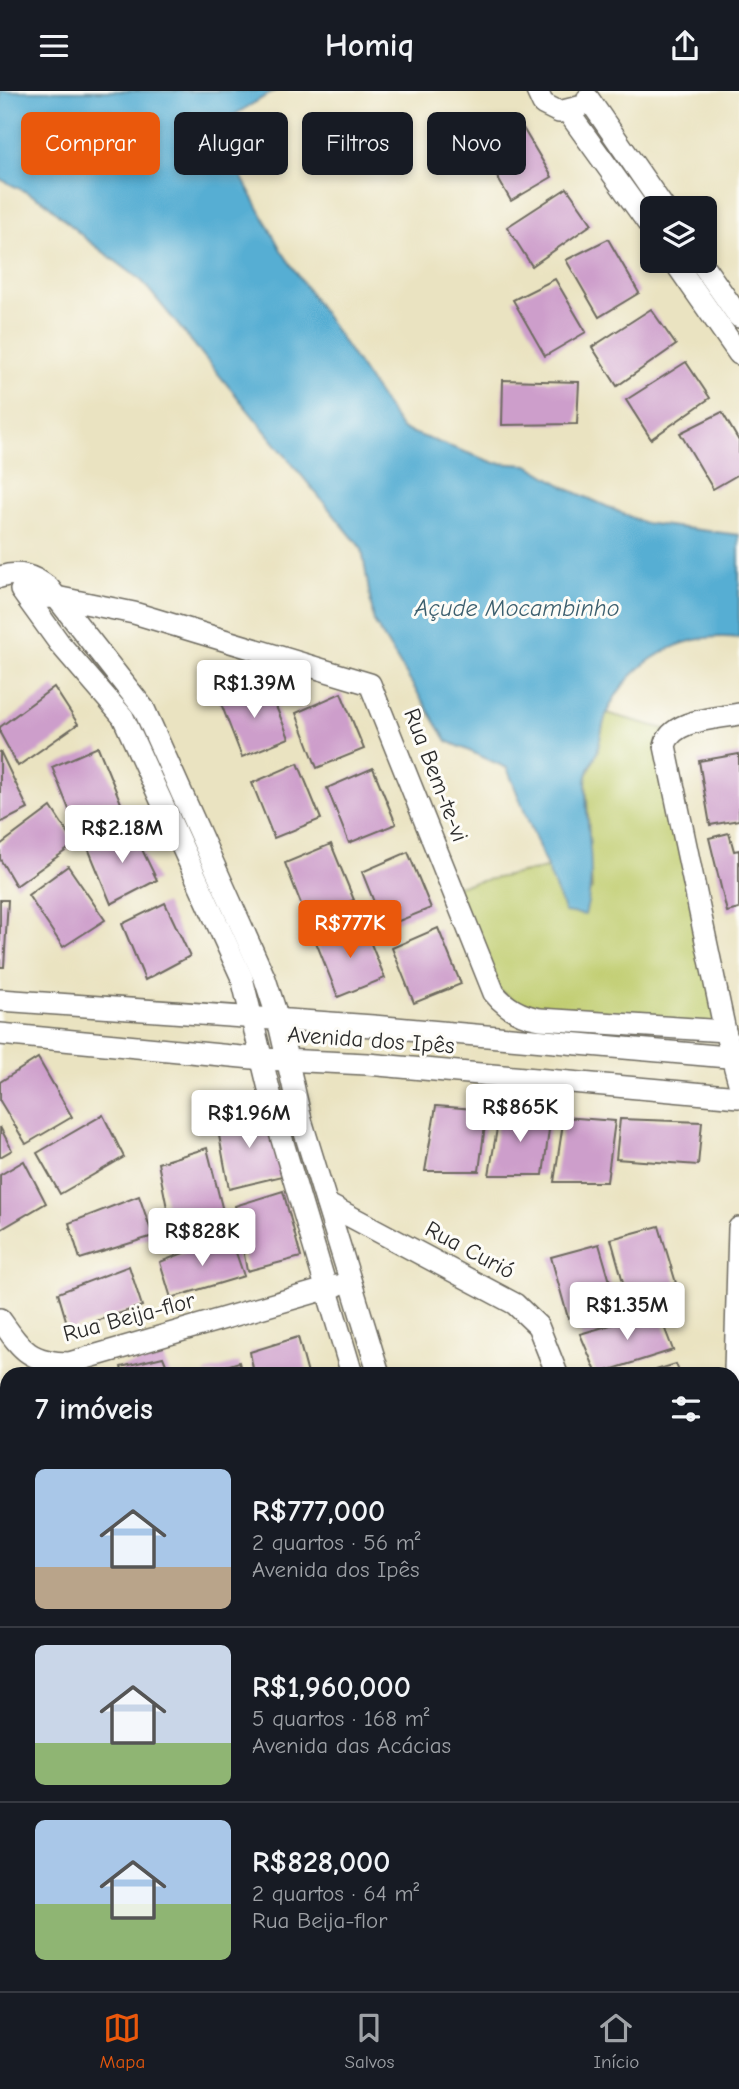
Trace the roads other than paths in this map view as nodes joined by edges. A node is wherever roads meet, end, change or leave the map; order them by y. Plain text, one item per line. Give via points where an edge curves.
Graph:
1 (537, 91) edge
2 (589, 95) edge
3 (568, 112) junction
4 (656, 196) edge
5 (640, 212) edge
6 (682, 273) edge
7 (709, 273) edge
8 (739, 317) edge
9 (739, 354) edge
10 (5, 575) edge
11 (56, 597) junction
12 (33, 608) junction
13 (739, 714) edge
14 (0, 1000) edge
15 (253, 1017) junction
16 (278, 1019) junction
17 (724, 1031) junction
18 (0, 1034) edge
19 (736, 1057) edge
20 (263, 1059) junction
21 (287, 1060) junction
22 (739, 1083) edge
23 (739, 1097) edge
24 (327, 1204) junction
25 (739, 1228) edge
26 (350, 1282) junction
27 (325, 1290) junction
28 (0, 1319) edge
29 (350, 1367) edge
30 (377, 1367) edge
31 (554, 1367) edge
32 (735, 1367) edge

1 - 3 street via 550,109
2 - 3 street
2 - 4 street
3 - 5 street
6 - 9 street
7 - 8 street
10 - 11 street via 38,579
10 - 12 street
11 - 12 street, Rua Bem-te-vi
11 - 16 street via 144,709 249,943
11 - 17 street, Rua Bem-te-vi via 134,613 370,684 501,1002 540,1020
12 - 15 street via 122,717 242,978
13 - 17 street via 678,728 665,746
14 - 15 street, Avenida dos Ipês
15 - 16 street, Avenida dos Ipês
15 - 20 street
16 - 19 street, Avenida dos Ipês
16 - 21 street
17 - 19 street
18 - 20 street, Avenida dos Ipês
19 - 22 street
20 - 21 street, Avenida dos Ipês
20 - 27 street
21 - 23 street, Avenida dos Ipês
21 - 24 street
24 - 26 street
24 - 31 street, Rua Curió via 515,1304 538,1326
25 - 32 street
26 - 27 street, Rua Beija-flor
26 - 30 street
27 - 28 street, Rua Beija-flor via 69,1363 42,1361 27,1354
27 - 29 street

